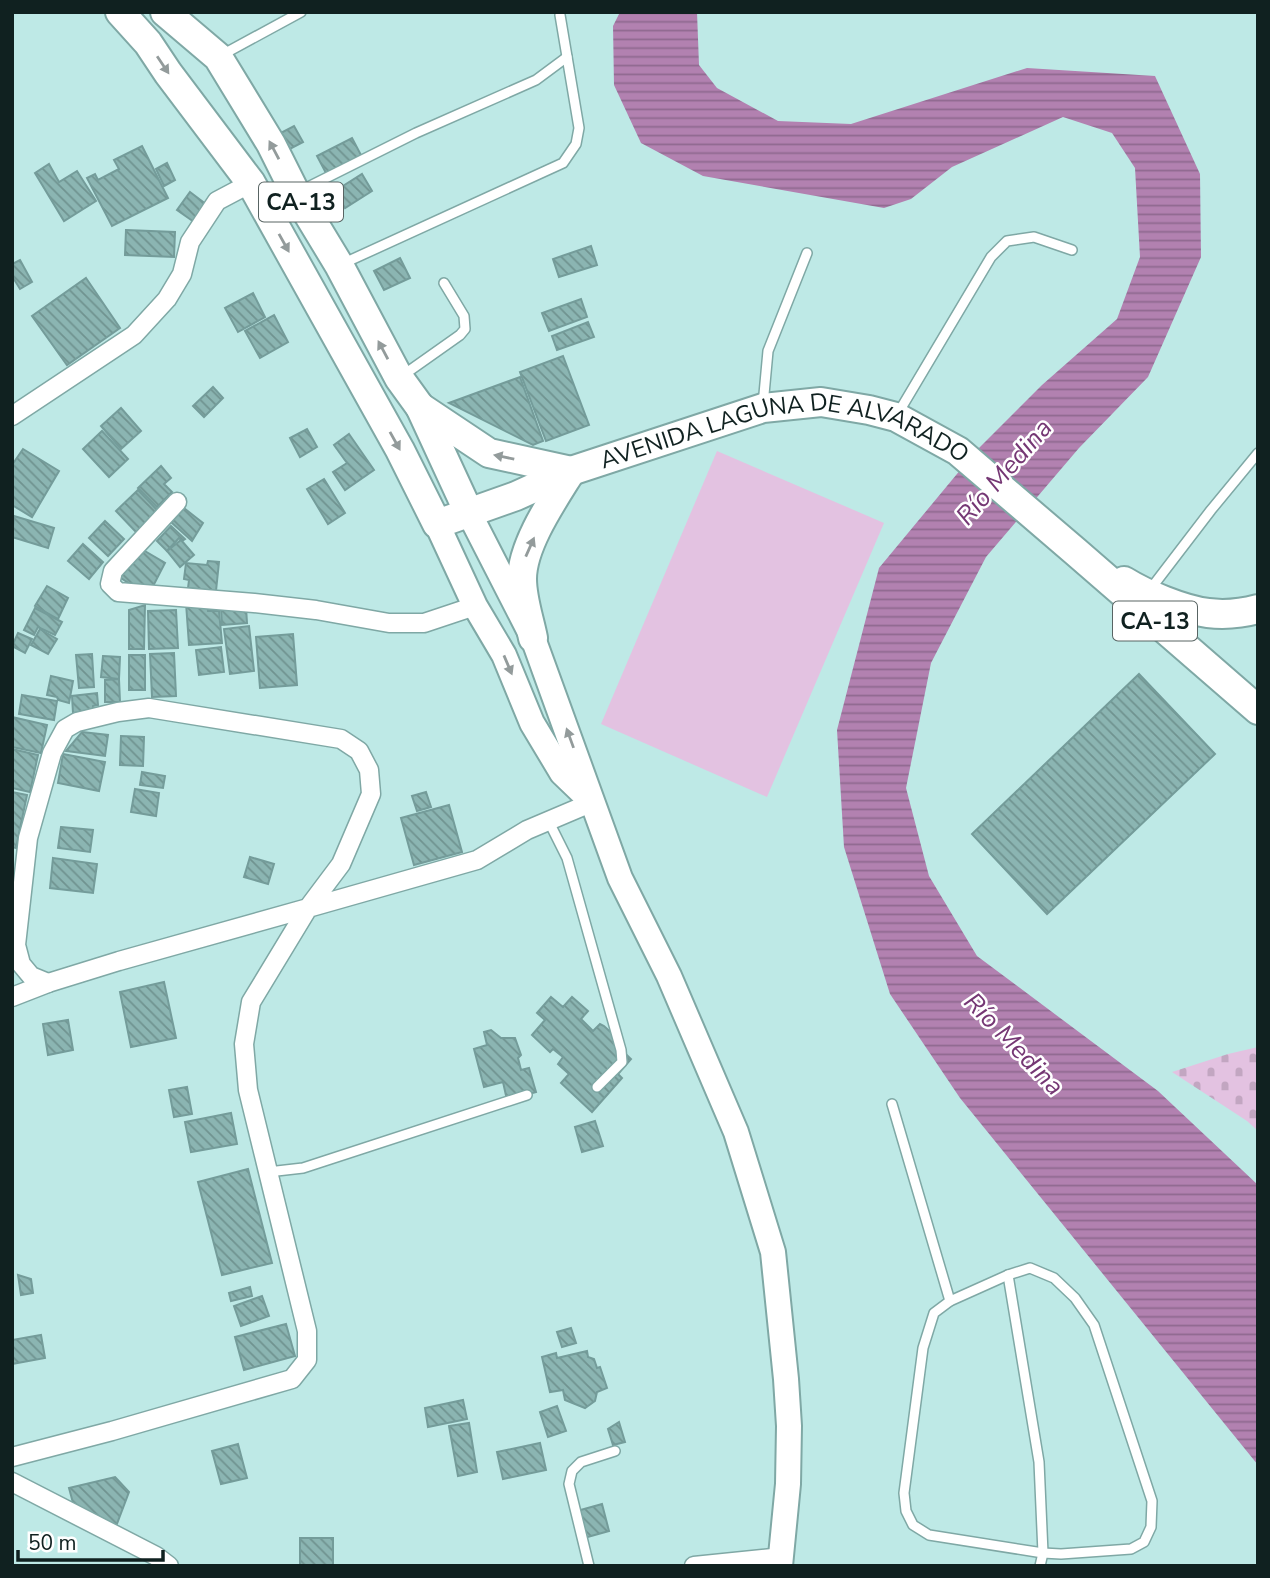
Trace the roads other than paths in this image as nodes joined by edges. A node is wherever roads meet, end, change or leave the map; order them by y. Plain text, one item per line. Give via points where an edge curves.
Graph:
1 (120, 12) edge
2 (165, 12) edge
3 (197, 12) edge
4 (301, 12) edge
5 (560, 15) dead end
6 (218, 57) junction
7 (567, 57) junction
8 (251, 183) junction
9 (296, 194) junction
10 (1072, 250) dead end
11 (807, 253) dead end
12 (339, 265) junction
13 (444, 283) dead end
14 (399, 378) junction
15 (420, 407) junction
16 (763, 408) junction
17 (12, 416) edge
18 (896, 417) junction
19 (1258, 453) edge
20 (571, 471) junction
21 (177, 502) dead end
22 (469, 513) junction
23 (437, 524) junction
24 (1076, 552) junction
25 (1147, 593) junction
26 (475, 606) junction
27 (1258, 609) edge
28 (533, 638) junction
29 (1258, 710) edge
30 (593, 803) junction
31 (548, 820) junction
32 (308, 908) junction
33 (48, 983) junction
34 (12, 997) edge
35 (597, 1087) dead end
36 (527, 1095) dead end
37 (892, 1104) dead end
38 (268, 1172) junction
39 (1008, 1275) junction
40 (950, 1301) junction
41 (615, 1451) dead end
42 (12, 1457) edge
43 (12, 1482) edge
44 (1043, 1553) junction
45 (781, 1562) edge
46 (169, 1566) edge
47 (589, 1566) edge
48 (694, 1566) edge
49 (1040, 1566) edge

1 -> 8 highway, CA-13
2 - 6 highway, CA-13
3 - 6 highway
4 - 6 lane
5 - 7 lane
9 -> 6 highway, CA-13
7 - 9 lane via 536,80 416,133
7 - 12 lane via 579,128 576,144 563,163
8 - 17 street via 217,201 190,242 182,274 172,291 134,335
8 -> 23 highway, CA-13
9 - 12 highway, CA-13
10 - 18 lane via 1034,237 1007,241 991,257
11 - 16 lane via 768,351
14 -> 12 highway, CA-13
13 - 14 lane via 464,316 465,329
14 - 15 highway, CA-13
20 -> 15 highway via 489,453
15 - 22 highway, CA-13
16 - 18 highway, AVENIDA LAGUNA DE ALVARADO / CA-13 via 821,402
16 - 20 highway, AVENIDA LAGUNA DE ALVARADO / CA-13
18 - 24 highway, AVENIDA LAGUNA DE ALVARADO / CA-13 via 958,451
19 - 25 lane
20 - 22 highway, AVENIDA LAGUNA DE ALVARADO / CA-13
28 -> 20 highway via 523,595 524,561
21 - 26 street via 113,571 110,584 118,592 316,610 389,623 424,623
22 - 23 highway, AVENIDA LAGUNA DE ALVARADO / CA-13
22 - 28 main road
23 - 26 main road
24 - 25 highway, CA-13
24 - 29 highway, AVENIDA LAGUNA DE ALVARADO / CA-13
25 - 27 highway, CA-13 via 1208,613
26 -> 30 main road via 562,773
30 -> 28 main road
30 - 31 street
30 - 45 main road via 620,878 669,976 736,1132 773,1252 789,1426
31 - 32 street via 477,860
31 - 35 lane via 567,858 621,1050 622,1062
32 - 33 street
32 - 33 street via 341,864 371,794 369,770 359,751 341,739 149,708 77,722 65,729 52,753 28,838 16,945 21,964 31,976
32 - 38 street via 251,1003 247,1023 248,1090
33 - 34 street
36 - 38 lane via 303,1168
37 - 40 lane
38 - 42 street via 307,1331 307,1360 292,1379
39 - 40 lane
39 - 44 lane via 1039,1462
39 - 44 lane via 1030,1268 1054,1278 1094,1325 1152,1501 1148,1535 1130,1549
40 - 44 lane via 934,1313 923,1348 904,1493 906,1511 913,1525 929,1535
41 - 47 lane via 581,1462 572,1471 569,1484
43 - 46 street
44 - 49 lane
45 - 48 street

